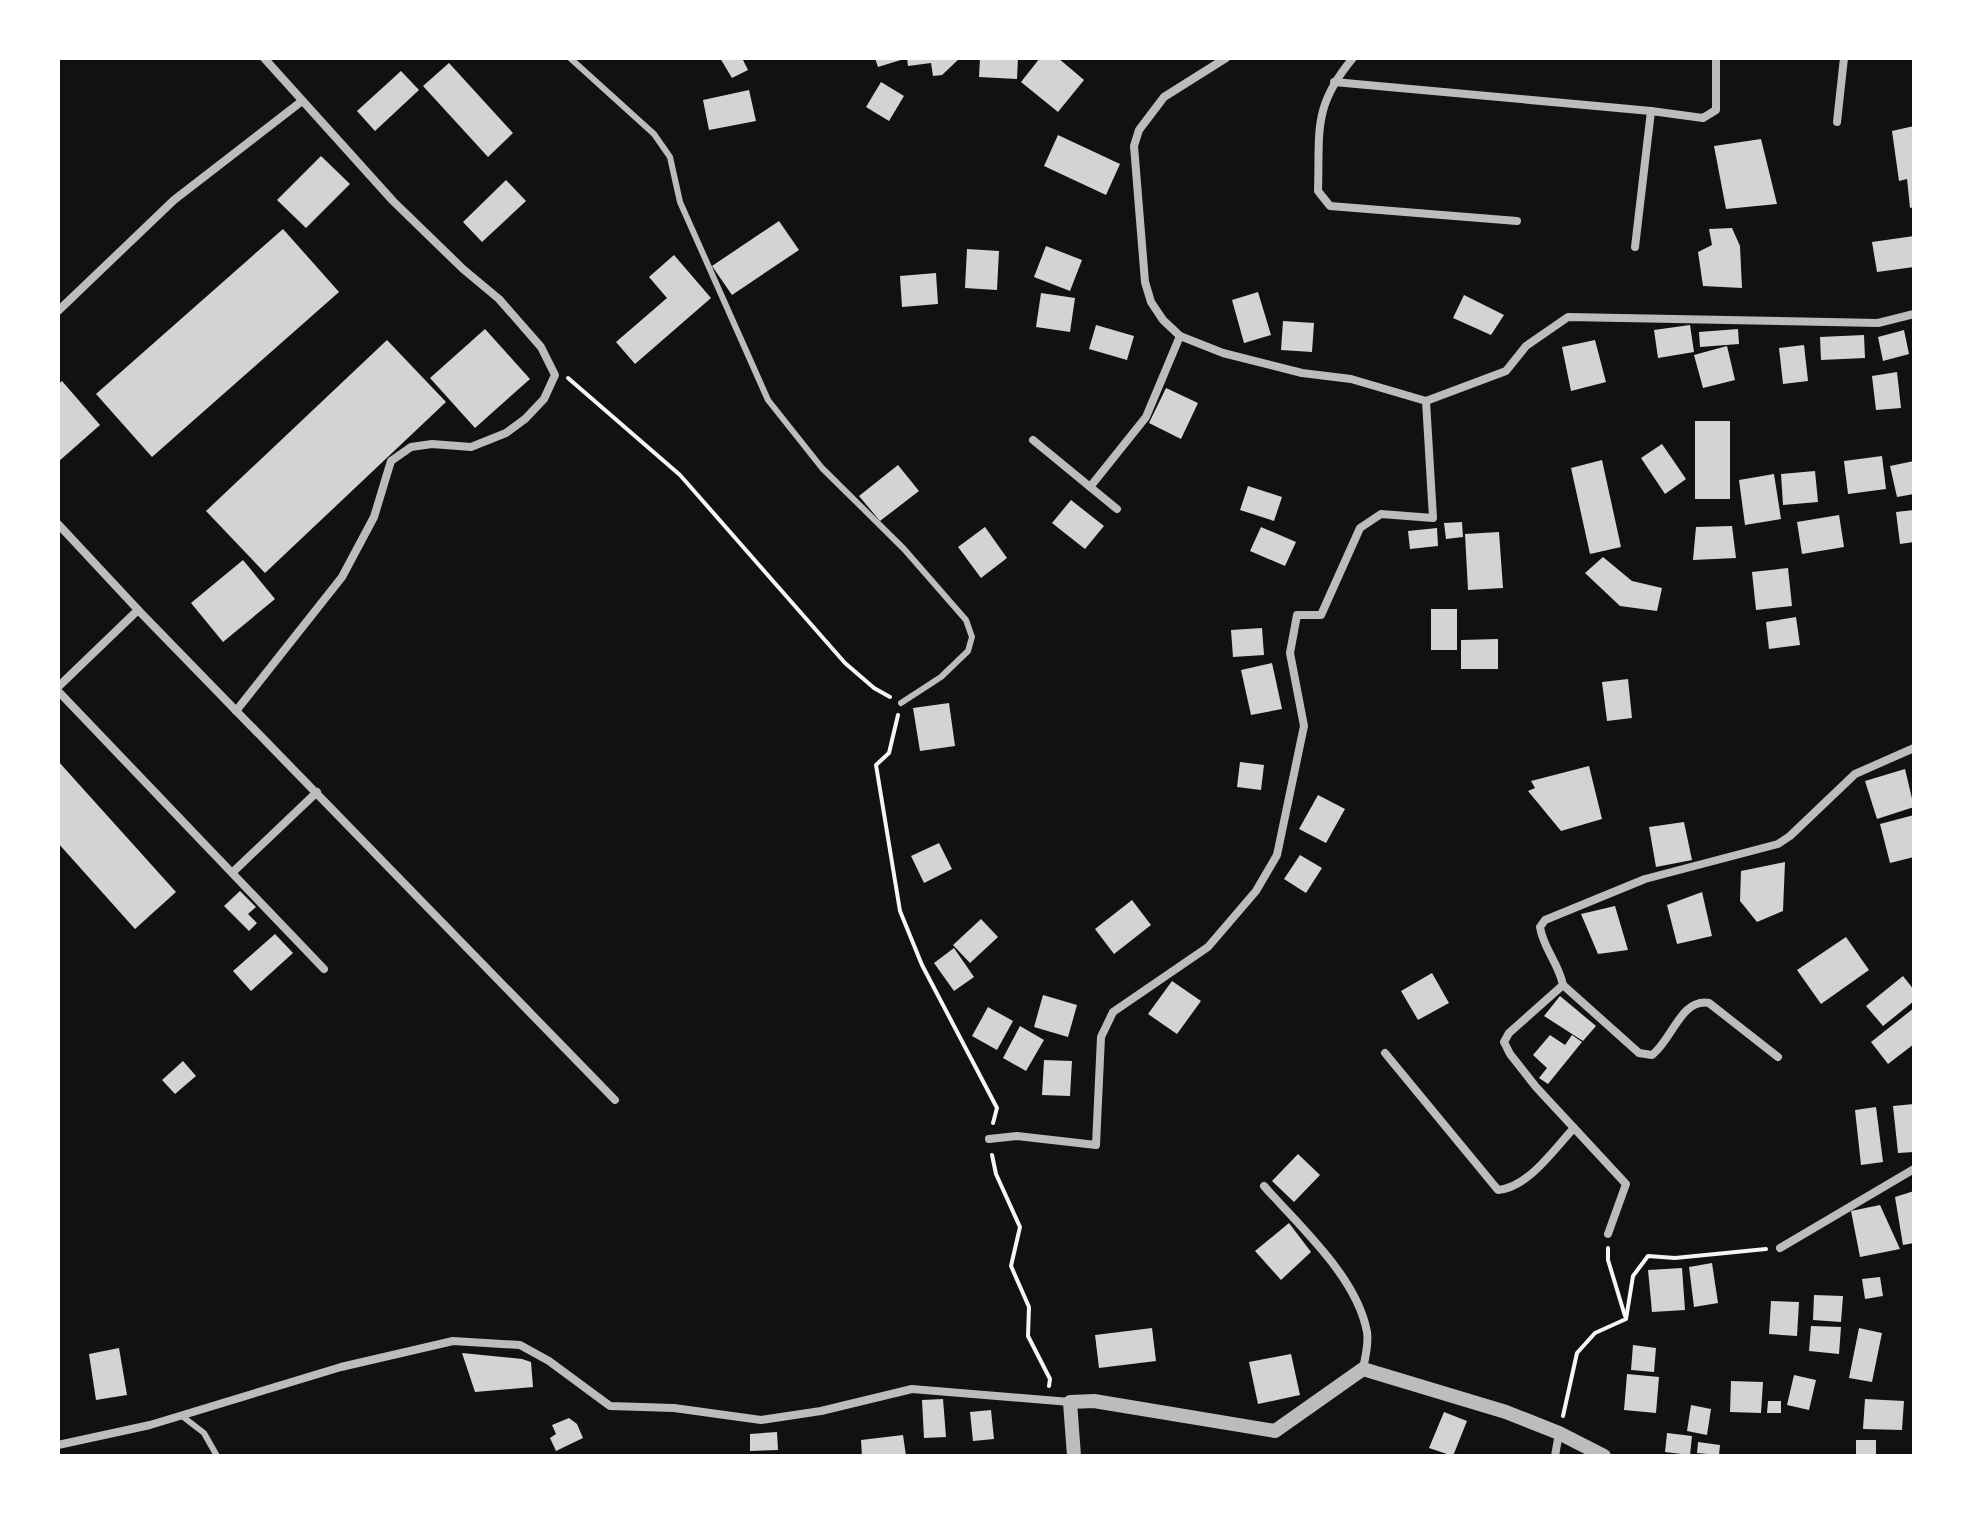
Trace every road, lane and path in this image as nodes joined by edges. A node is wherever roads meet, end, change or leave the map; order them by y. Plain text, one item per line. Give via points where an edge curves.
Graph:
1 (264, 58) edge
2 (570, 58) edge
3 (1226, 58) edge
4 (1353, 58) edge
5 (1716, 58) edge
6 (1844, 58) edge
7 (1334, 82) junction
8 (302, 101) junction
9 (1651, 111) junction
10 (1837, 122) dead end
11 (1517, 221) dead end
12 (1635, 247) dead end
13 (58, 311) edge
14 (1914, 314) edge
15 (1180, 336) junction
16 (548, 361) junction
17 (1426, 401) junction
18 (1033, 440) dead end
19 (1090, 487) junction
20 (1117, 509) dead end
21 (58, 524) edge
22 (138, 610) junction
23 (58, 689) edge
24 (901, 703) junction
25 (236, 711) junction
26 (1914, 748) edge
27 (317, 792) junction
28 (233, 872) junction
29 (324, 969) dead end
30 (1563, 985) junction
31 (1385, 1053) dead end
32 (1778, 1057) dead end
33 (615, 1100) dead end
34 (1574, 1128) junction
35 (989, 1139) junction
36 (1914, 1169) edge
37 (1264, 1186) dead end
38 (1608, 1234) joint
39 (1780, 1248) joint
40 (1626, 1319) junction
41 (1363, 1369) junction
42 (1047, 1400) junction
43 (1070, 1402) junction
44 (182, 1416) junction
45 (1559, 1433) junction
46 (58, 1445) edge
47 (217, 1456) edge
48 (1074, 1456) edge
49 (1555, 1456) edge
50 (1604, 1456) edge

1 - 8 street
2 - 24 lane via 654,134 670,157 680,202 768,400 822,468 966,620 972,637 968,651
3 - 15 street via 1164,97 1139,130 1134,146 1145,282 1157,311
4 - 7 street
5 - 9 street via 1716,110 1711,115
6 - 10 street
7 - 9 street
7 - 11 street via 1319,122 1318,191 1330,206
8 - 13 street via 174,200
8 - 16 street via 393,201 499,299
9 - 12 street
14 - 17 street via 1878,323 1568,317 1526,346 1506,371
15 - 17 street via 1223,353 1351,379
15 - 19 street via 1146,417
16 - 24 path via 680,475 845,663
16 - 25 street via 555,375 544,399 506,433 471,447 411,447 391,461 374,517 342,577
17 - 35 street via 1433,518 1381,514 1360,528 1321,615 1297,615 1290,653 1304,726 1277,855 1256,891 1208,947 1113,1012 1101,1037 1096,1145 1017,1136
18 - 19 street
19 - 20 street
21 - 22 street
22 - 23 street
22 - 25 street
23 - 28 street
24 - 35 path via 889,753 876,765 900,911 922,965 997,1108
25 - 27 street
26 - 30 street via 1855,774 1778,844 1645,879 1545,920 1541,937
27 - 28 street
27 - 33 street
28 - 29 street
30 - 32 street via 1639,1053 1652,1055 1688,1007 1699,1001 1709,1003
30 - 34 street via 1504,1042
31 - 34 street via 1498,1190 1524,1180
34 - 38 street via 1626,1184
35 - 42 path via 996,1174 1020,1227 1011,1266 1029,1307 1028,1336 1050,1379
36 - 39 street
37 - 41 street via 1338,1271 1359,1304 1368,1336
38 - 40 path via 1608,1260
39 - 40 path via 1648,1256 1633,1276
40 - 45 path via 1595,1333 1577,1353
41 - 43 street via 1275,1431 1094,1401
41 - 45 street
42 - 43 street
42 - 44 street via 912,1389 761,1420 610,1406 520,1345 453,1341 341,1367
43 - 48 street
44 - 46 street
44 - 47 lane via 204,1433
45 - 49 street
45 - 50 street

